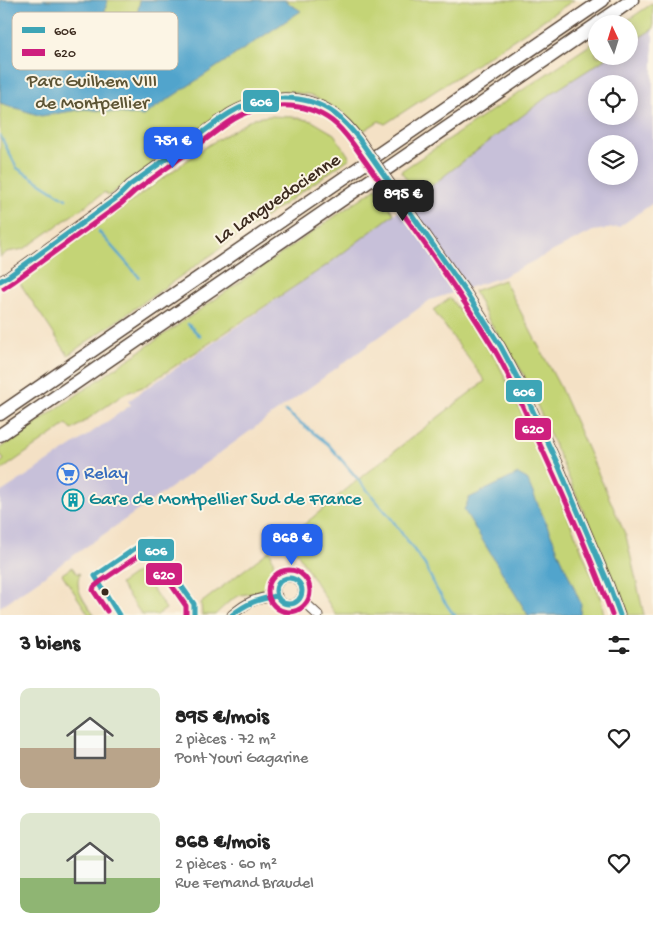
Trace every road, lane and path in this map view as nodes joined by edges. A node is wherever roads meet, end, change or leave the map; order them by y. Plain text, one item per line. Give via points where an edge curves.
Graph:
1 (603, 0) edge
2 (632, 0) edge
3 (610, 15) edge
4 (588, 30) edge
5 (0, 281) edge
6 (0, 414) edge
7 (0, 435) edge
8 (277, 596) junction
9 (301, 599) junction
10 (619, 614) edge
11 (232, 615) edge
12 (318, 615) edge

1 - 6 highway, La Languedocienne
2 - 3 highway, La Languedocienne
4 - 7 highway, La Languedocienne
5 - 10 street, bridge via 230,113 267,98 284,97 309,101 333,112 359,139 466,292 501,348 558,467
8 - 9 street via 286,604 294,604
8 - 9 street via 278,583 290,578 298,580 302,587
8 - 11 street via 245,604
9 - 12 street

